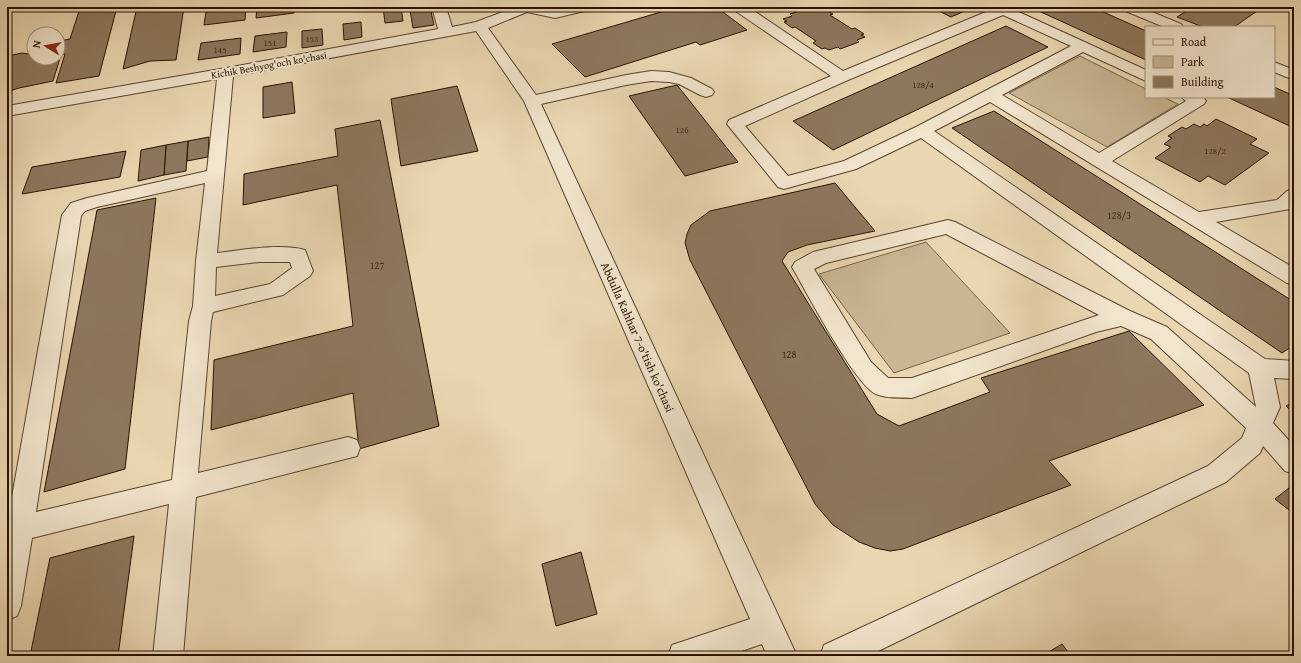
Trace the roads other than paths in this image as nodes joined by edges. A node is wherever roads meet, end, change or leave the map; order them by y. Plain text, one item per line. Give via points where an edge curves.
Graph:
1 (439, 7) edge
2 (527, 7) edge
3 (584, 7) edge
4 (739, 7) edge
5 (1128, 7) edge
6 (480, 26) junction
7 (1174, 26) edge
8 (446, 33) junction
9 (1084, 46) junction
10 (1275, 67) edge
11 (226, 73) junction
12 (1145, 76) edge
13 (1294, 76) edge
14 (842, 77) junction
15 (706, 92) dead end
16 (990, 95) junction
17 (1191, 98) edge
18 (532, 101) junction
19 (7, 111) edge
20 (922, 131) junction
21 (1099, 162) junction
22 (216, 174) junction
23 (1294, 195) edge
24 (1196, 219) junction
25 (206, 260) junction
26 (1294, 278) edge
27 (204, 306) junction
28 (1122, 317) junction
29 (1260, 368) junction
30 (1294, 370) edge
31 (1260, 426) junction
32 (348, 448) dead end
33 (1294, 463) edge
34 (184, 488) junction
35 (19, 529) junction
36 (7, 606) edge
37 (769, 627) junction
38 (168, 656) edge
39 (683, 656) edge
40 (782, 656) edge
41 (835, 656) edge

1 - 8 street
2 - 3 street via 555,14
2 - 6 street, Kichik Beshyog'och ko'chasi
4 - 14 street
5 - 7 street
6 - 8 street, Kichik Beshyog'och ko'chasi
6 - 18 street, Abdulla Kahhar 7-o'tish ko'chasi
8 - 11 street, Kichik Beshyog'och ko'chasi
9 - 12 street
9 - 14 street via 1003,10
9 - 16 street
10 - 13 street
11 - 19 street, Kichik Beshyog'och ko'chasi
11 - 22 street
14 - 20 street via 735,124 784,183 850,166
15 - 18 street via 669,76 651,76
16 - 20 street
16 - 21 street
17 - 21 street via 1198,101
18 - 37 street, Abdulla Kahhar 7-o'tish ko'chasi
20 - 29 street
21 - 24 street
22 - 25 street
22 - 35 street via 94,202 78,207 72,215
23 - 24 street via 1283,205
24 - 26 street
25 - 27 street
25 - 27 street via 298,255 303,271 276,290
27 - 34 street via 200,321
28 - 28 street via 1092,325 912,388 882,387 863,368 802,267 820,257 948,227
28 - 31 street via 1158,334
29 - 30 street
29 - 31 street via 1268,407
31 - 33 street
31 - 41 street via 1251,445 1217,474
32 - 34 street
34 - 35 street
34 - 38 street
35 - 36 street
37 - 39 street
37 - 40 street, Abdulla Kahhar 7-o'tish ko'chasi

